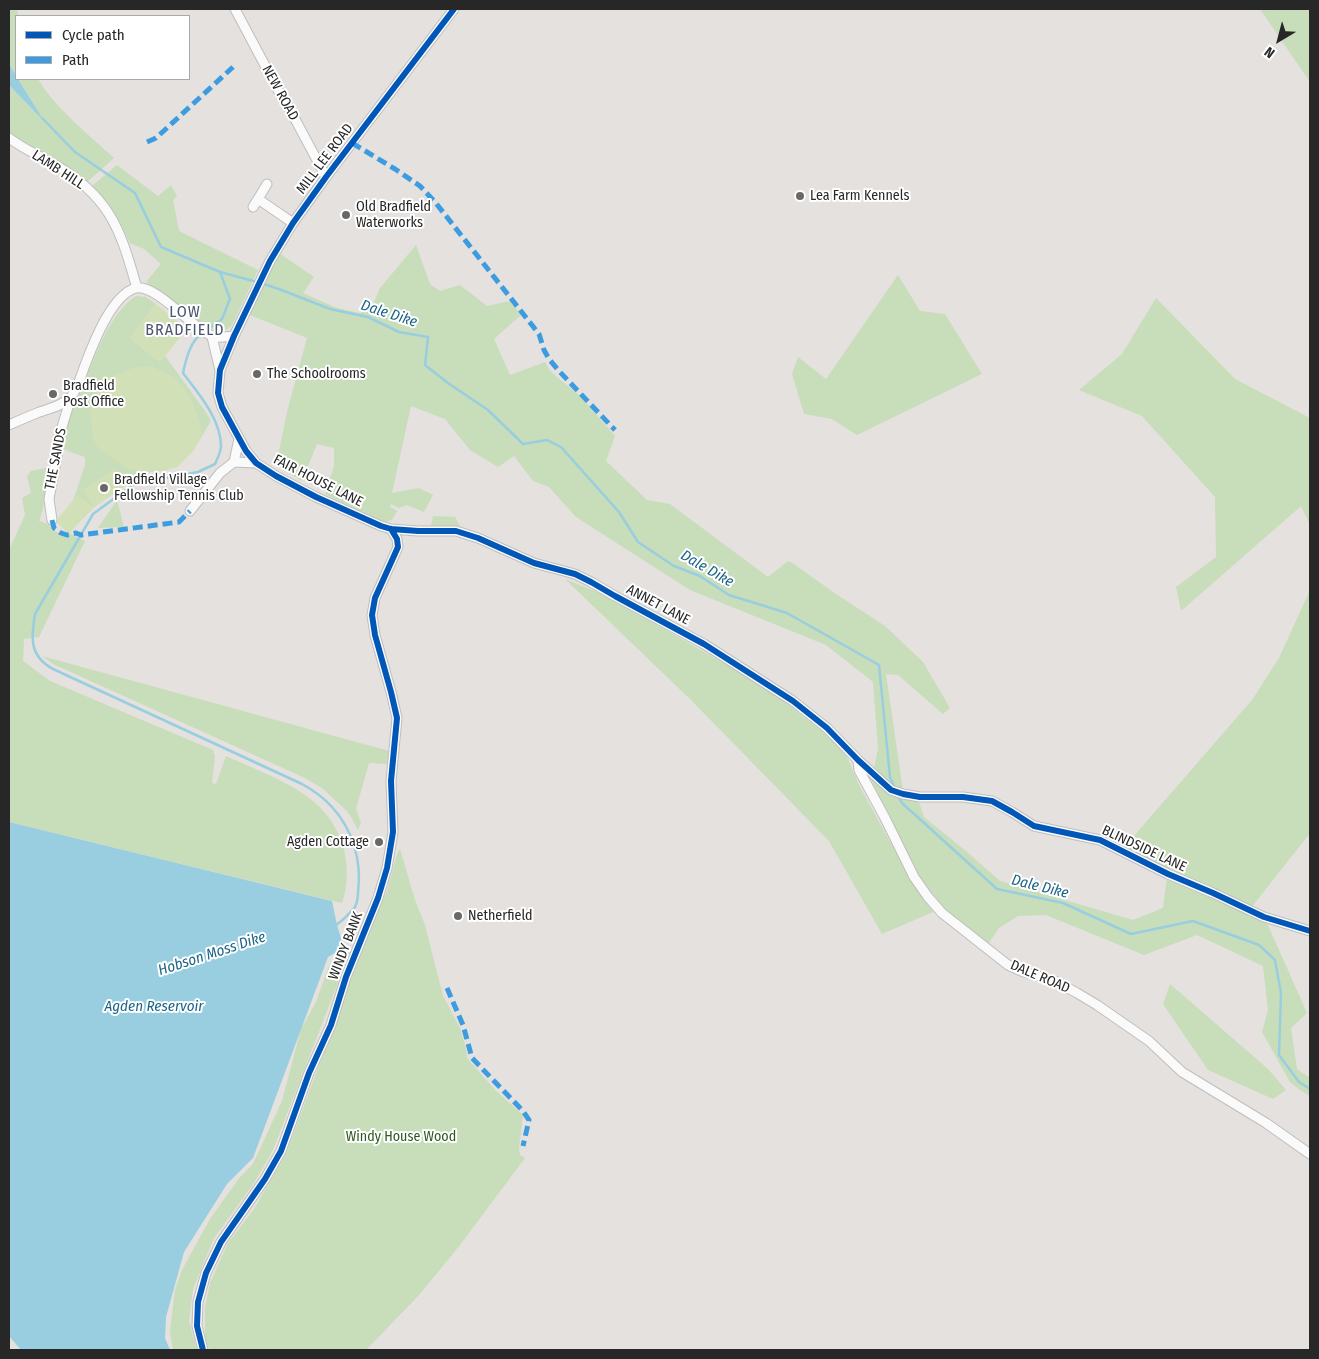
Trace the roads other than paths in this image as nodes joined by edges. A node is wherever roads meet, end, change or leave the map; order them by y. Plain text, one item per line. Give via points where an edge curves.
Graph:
1 (234, 9) edge
2 (454, 9) edge
3 (9, 138) edge
4 (326, 177) junction
5 (267, 184) dead end
6 (293, 223) junction
7 (137, 288) junction
8 (211, 336) junction
9 (234, 336) junction
10 (220, 370) junction
11 (68, 399) junction
12 (9, 425) edge
13 (239, 438) junction
14 (234, 462) junction
15 (256, 463) junction
16 (190, 511) dead end
17 (52, 520) dead end
18 (391, 529) junction
19 (415, 531) junction
20 (398, 547) junction
21 (858, 760) junction
22 (1310, 931) edge
23 (1310, 1154) edge
24 (203, 1350) edge

1 - 4 street, NEW ROAD
2 - 4 street, MILL LEE ROAD
3 - 7 street, LAMB HILL via 64,171 102,203 128,254
4 - 6 street, MILL LEE ROAD
5 - 6 street via 255,203
6 - 9 street, MILL LEE ROAD via 270,260
7 - 8 street via 156,294
7 - 11 street, THE SANDS via 121,297 110,312
8 - 9 street
8 - 10 street
9 - 10 street, FAIR HOUSE LANE
10 - 13 street, FAIR HOUSE LANE via 218,393
11 - 12 street
11 - 17 street, THE SANDS via 48,499
13 - 14 street
13 - 15 street, FAIR HOUSE LANE
14 - 15 street
14 - 16 street via 220,473
15 - 18 street, FAIR HOUSE LANE via 316,497
18 - 19 street, FAIR HOUSE LANE
18 - 20 street
19 - 20 street, WINDY BANK via 407,534
19 - 21 street, ANNET LANE via 456,532 478,538 534,563 575,574 591,582 704,644 773,688 827,728
20 - 24 street, WINDY BANK via 375,598 372,615 397,718 389,859 378,898 281,1150 206,1272 197,1318
21 - 22 street, BLINDSIDE LANE via 891,790 920,797 992,801 1034,826 1100,840 1264,917
21 - 23 street, DALE ROAD via 859,770 914,876 942,913 1008,965 1055,981 1097,1005 1149,1041 1182,1072

